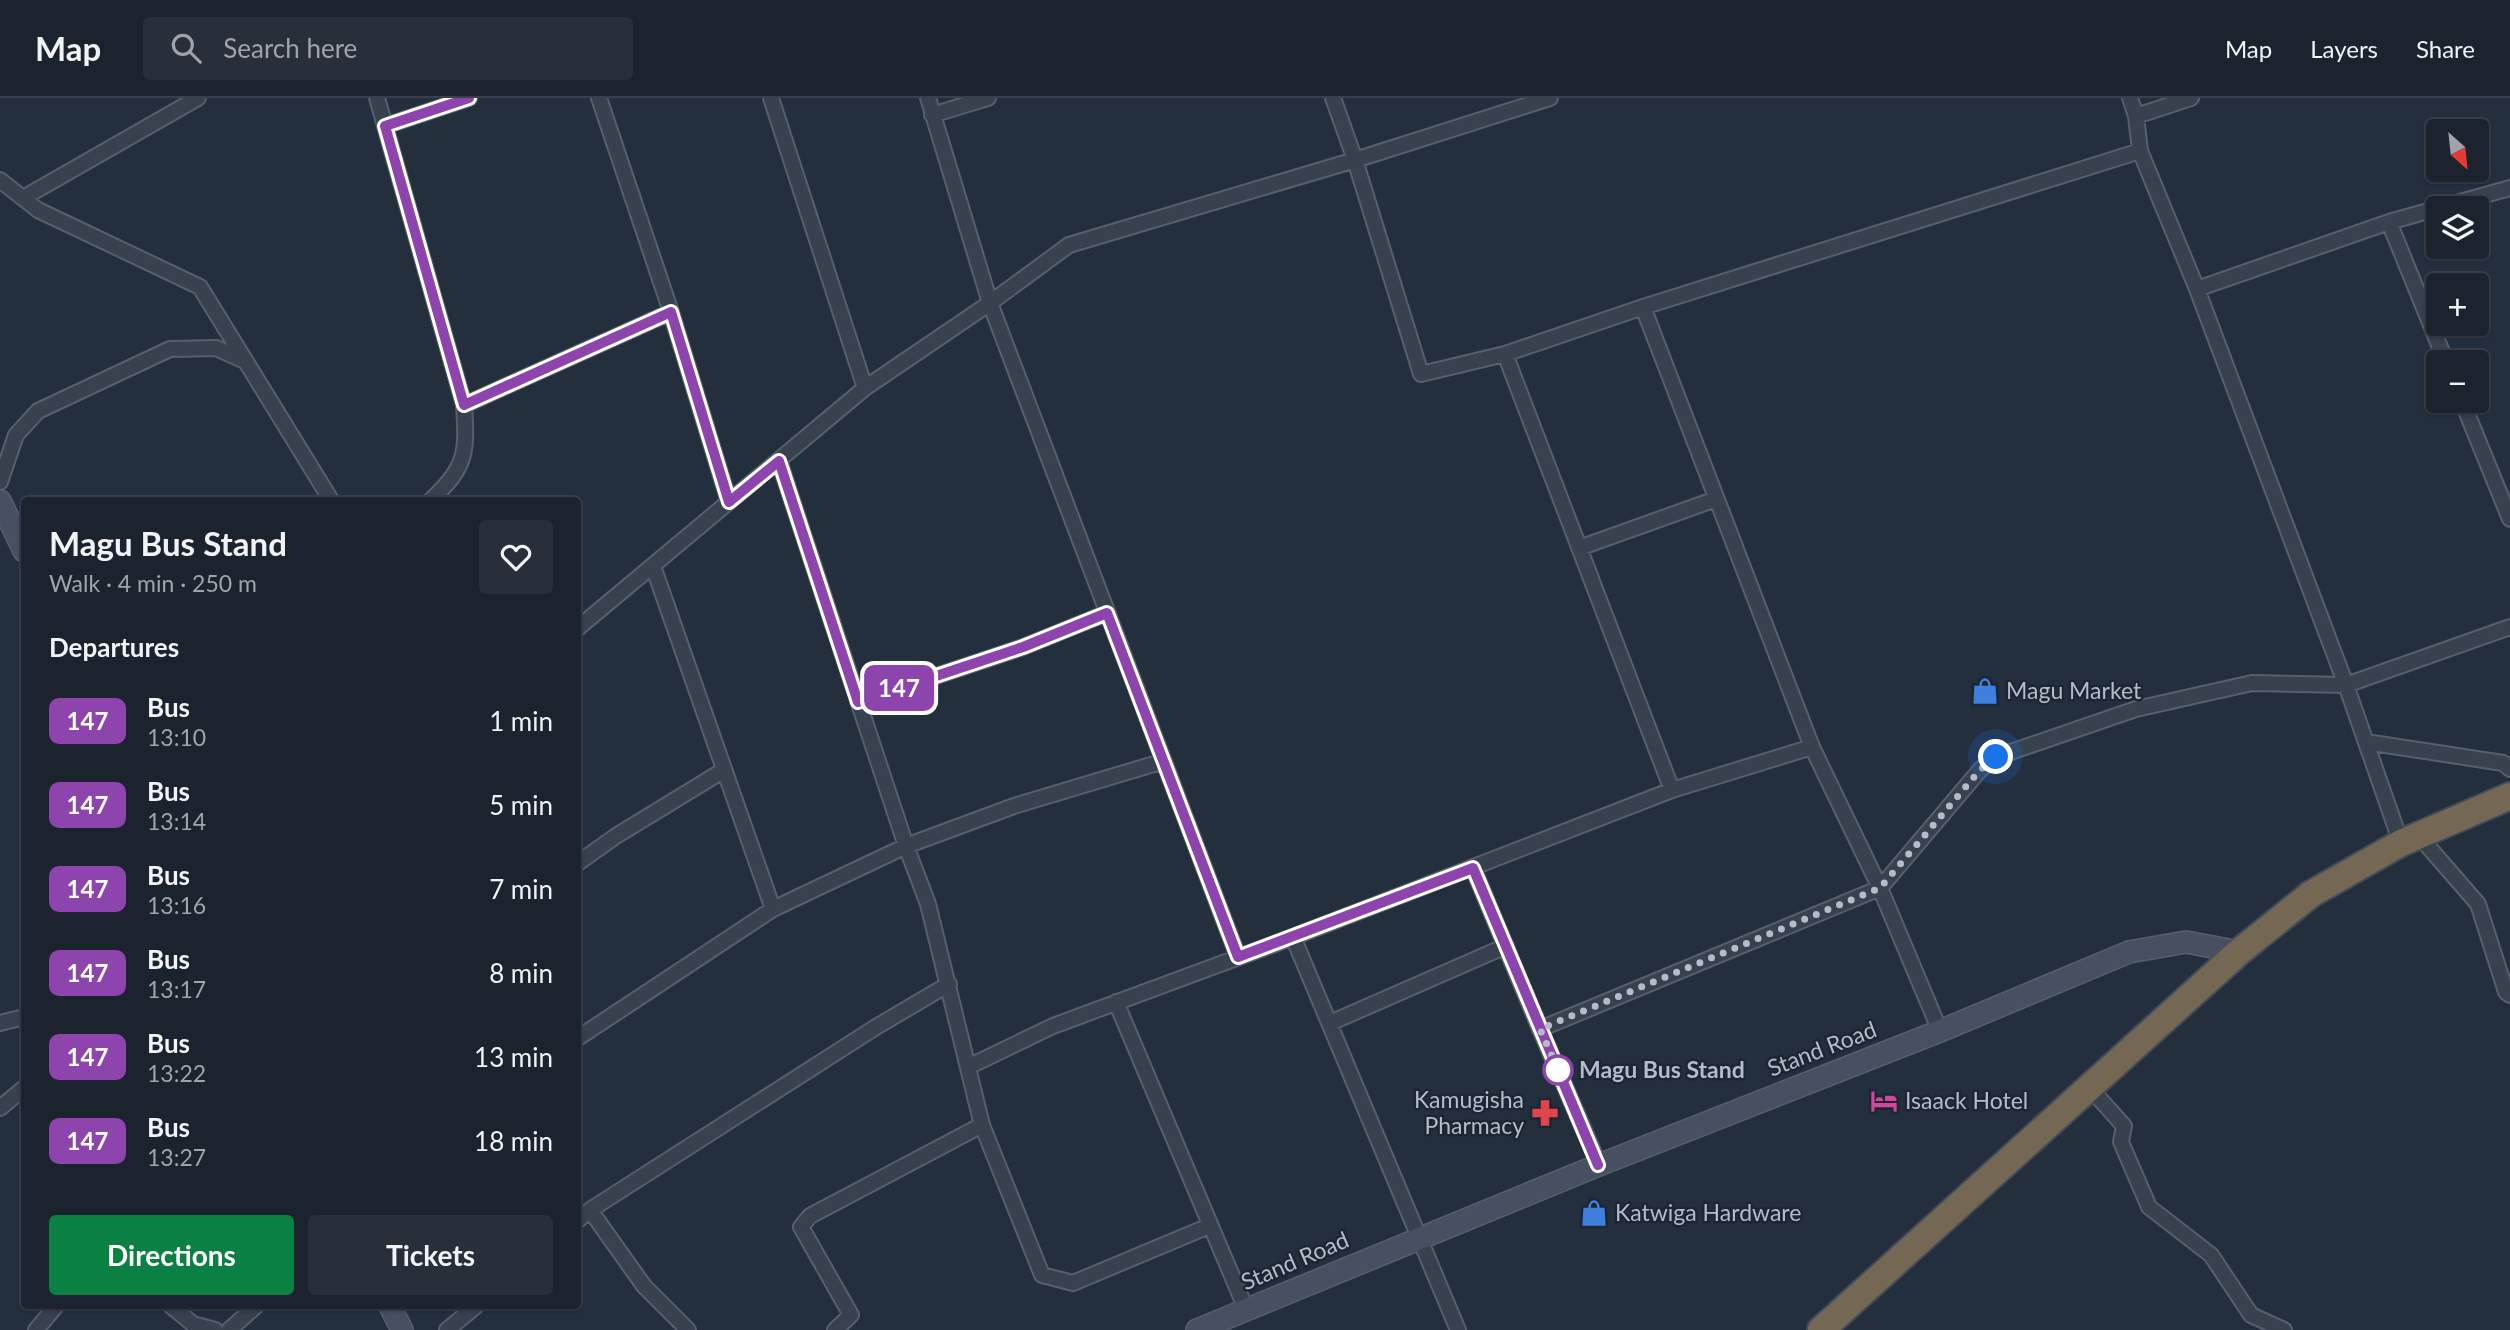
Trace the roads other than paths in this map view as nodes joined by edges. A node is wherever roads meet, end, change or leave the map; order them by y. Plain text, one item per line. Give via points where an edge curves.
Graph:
1 (198, 98) edge
2 (377, 98) edge
3 (469, 98) edge
4 (599, 98) edge
5 (771, 98) edge
6 (928, 98) edge
7 (988, 98) edge
8 (1332, 98) edge
9 (1550, 98) edge
10 (2130, 98) edge
11 (2191, 98) edge
12 (932, 115) junction
13 (2136, 116) junction
14 (385, 126) junction
15 (2140, 151) junction
16 (1355, 160) junction
17 (0, 180) edge
18 (2510, 188) edge
19 (23, 198) junction
20 (2389, 222) junction
21 (2197, 289) junction
22 (990, 303) junction
23 (1643, 307) junction
24 (671, 312) junction
25 (2441, 350) edge
26 (1505, 354) junction
27 (245, 361) junction
28 (865, 388) junction
29 (464, 405) junction
30 (2467, 413) edge
31 (779, 461) junction
32 (0, 482) edge
33 (329, 497) edge
34 (434, 497) edge
35 (1716, 499) junction
36 (0, 501) edge
37 (729, 502) junction
38 (2510, 519) edge
39 (21, 545) edge
40 (1579, 548) junction
41 (653, 566) junction
42 (1107, 613) junction
43 (581, 626) edge
44 (2510, 627) edge
45 (2346, 685) junction
46 (858, 702) junction
47 (2366, 741) junction
48 (1812, 747) junction
49 (1164, 761) junction
50 (2510, 769) edge
51 (724, 770) junction
52 (1672, 790) junction
53 (2510, 796) edge
54 (2410, 839) junction
55 (906, 846) junction
56 (581, 861) edge
57 (1473, 868) junction
58 (1880, 888) junction
59 (773, 909) junction
60 (1293, 937) junction
61 (1506, 946) junction
62 (2238, 952) junction
63 (1238, 957) junction
64 (948, 985) junction
65 (2510, 995) edge
66 (1116, 1002) junction
67 (21, 1018) edge
68 (0, 1023) edge
69 (1330, 1023) junction
70 (1540, 1029) junction
71 (1940, 1031) junction
72 (581, 1036) edge
73 (968, 1067) junction
74 (2090, 1087) junction
75 (21, 1090) edge
76 (0, 1108) edge
77 (982, 1125) junction
78 (1598, 1165) junction
79 (590, 1210) junction
80 (581, 1218) edge
81 (1209, 1226) junction
82 (1420, 1237) junction
83 (54, 1309) edge
84 (175, 1309) edge
85 (253, 1309) edge
86 (392, 1309) edge
87 (472, 1309) edge
88 (1246, 1309) junction
89 (1228, 1324) edge
90 (36, 1330) edge
91 (215, 1330) edge
92 (229, 1330) edge
93 (402, 1330) edge
94 (447, 1330) edge
95 (688, 1330) edge
96 (835, 1330) edge
97 (1197, 1330) edge
98 (1458, 1330) edge
99 (1821, 1330) edge
100 (2284, 1330) edge

1 - 19 street
2 - 14 street
3 - 14 street
4 - 24 street
5 - 28 street
6 - 12 street
7 - 12 street
8 - 16 street
9 - 16 street
10 - 13 street
11 - 13 street
12 - 22 street
13 - 15 street
14 - 29 street
15 - 21 street
15 - 23 street
16 - 22 street via 1069,245
16 - 26 street via 1421,374
17 - 19 street
18 - 20 street
19 - 27 street via 38,210 200,287
20 - 21 street
20 - 25 street
21 - 45 street
22 - 28 street
22 - 42 street
23 - 26 street
23 - 35 street
24 - 29 street
24 - 37 street
26 - 40 street
27 - 32 street via 216,348 170,349 38,411 16,435
27 - 33 street
28 - 31 street
29 - 34 street via 466,444 459,470
30 - 38 street
31 - 37 street
31 - 46 street
35 - 40 street
35 - 48 street
36 - 39 main road
37 - 41 street
40 - 52 street
41 - 43 street
41 - 51 street
42 - 46 street via 1023,647
42 - 49 street
44 - 45 street
45 - 47 street
45 - 58 street via 2252,683 2136,709 1996,757
46 - 55 street
47 - 50 street via 2503,763
47 - 54 street
48 - 52 street
48 - 58 street
49 - 55 street via 1014,806
49 - 63 street
51 - 56 street
51 - 59 street
52 - 57 street
53 - 54 highway
54 - 62 highway via 2311,894
54 - 65 street via 2479,904
55 - 59 street
55 - 64 street via 928,904
57 - 60 street
57 - 61 street
58 - 70 street
58 - 71 street
59 - 72 street
60 - 63 street
60 - 69 street
61 - 69 street
61 - 70 street
62 - 71 main road, Stand Road via 2186,942 2129,952
62 - 74 highway
63 - 66 street
64 - 73 street
64 - 79 street
66 - 73 street
66 - 81 street
67 - 68 street
69 - 82 street
70 - 78 street
71 - 78 main road, Stand Road
73 - 77 street
74 - 99 highway
74 - 100 street via 2124,1126 2121,1142 2149,1207 2211,1255 2251,1315
75 - 76 street
77 - 81 street via 1042,1275 1073,1283
77 - 96 street via 810,1216 801,1227 851,1315
78 - 82 main road, Stand Road
79 - 80 street
79 - 95 street via 644,1286
81 - 88 street
82 - 88 main road, Stand Road
82 - 98 street
83 - 90 street
84 - 91 street via 193,1324
85 - 92 street
86 - 93 main road
87 - 94 street
88 - 89 main road, Stand Road
89 - 97 main road, Stand Road

